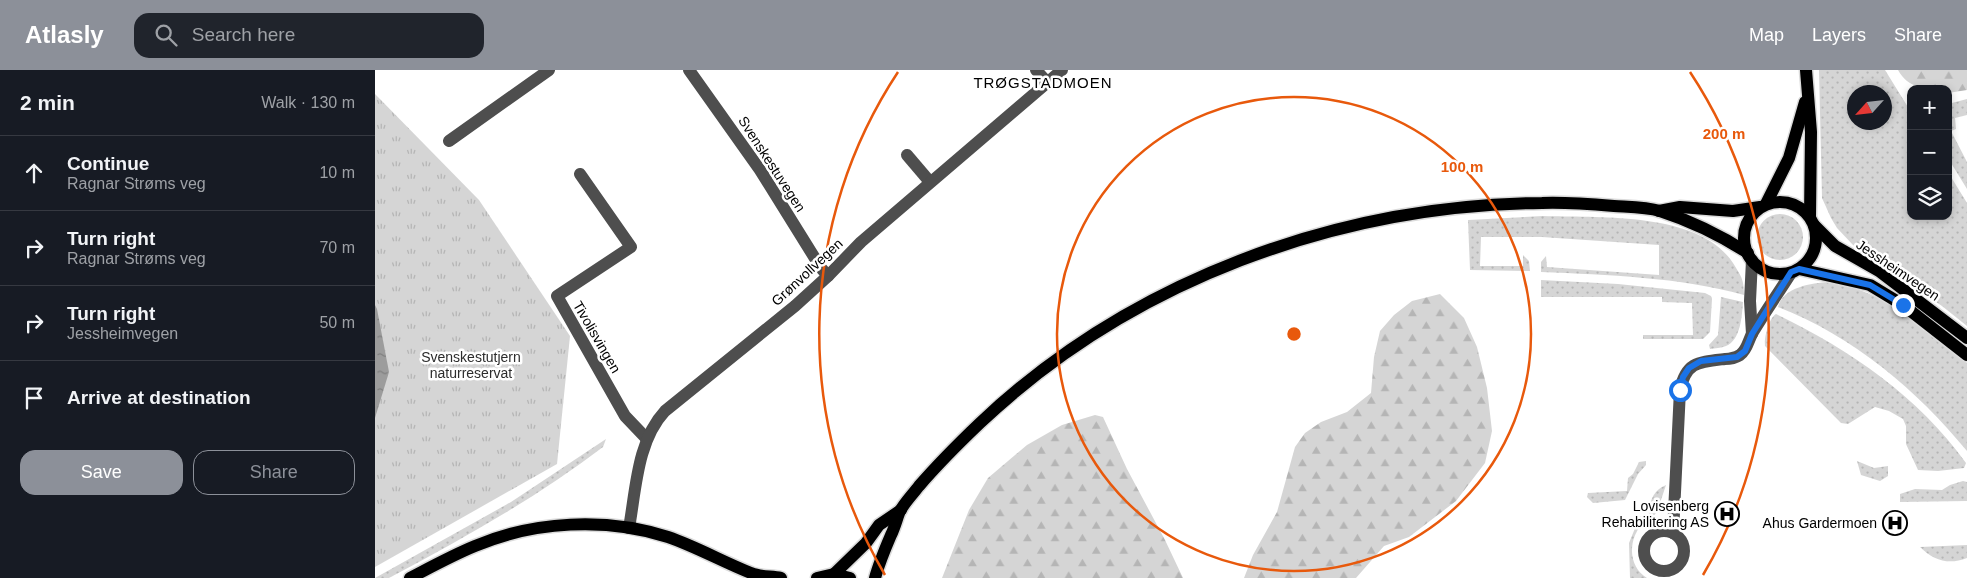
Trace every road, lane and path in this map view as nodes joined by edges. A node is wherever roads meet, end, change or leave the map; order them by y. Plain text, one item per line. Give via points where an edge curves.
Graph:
1 (549, 70) edge
2 (689, 70) edge
3 (1036, 70) edge
4 (1062, 70) edge
5 (1806, 70) edge
6 (1047, 82) junction
7 (1807, 93) junction
8 (449, 141) dead end
9 (907, 155) dead end
10 (580, 174) dead end
11 (931, 182) junction
12 (1763, 206) junction
13 (1659, 210) junction
14 (1812, 221) junction
15 (1750, 257) junction
16 (1795, 271) junction
17 (829, 276) junction
18 (1752, 334) junction
19 (1967, 338) edge
20 (1967, 355) edge
21 (646, 438) junction
22 (901, 510) junction
23 (629, 528) junction
24 (1673, 533) dead end
25 (834, 574) junction
26 (754, 576) edge
27 (410, 578) edge
28 (781, 578) edge
29 (817, 578) edge
30 (850, 578) edge
31 (875, 578) edge

1 - 8 street
2 - 17 street, Svenskestuvegen via 760,170
3 - 6 street
4 - 6 street, Grønvollvegen
5 - 7 main road
6 - 11 street, Grønvollvegen
7 - 12 main road via 1789,158
7 - 14 main road
9 - 11 street
10 - 21 street, Tivolisvingen via 631,247 557,296 625,416
11 - 17 street, Grønvollvegen via 861,242
12 - 13 main road via 1733,210 1680,207
12 - 14 main road via 1785,202 1803,209
12 - 15 main road via 1753,214 1745,233
13 - 15 main road via 1726,239
13 - 22 main road via 1556,203 1451,208 1339,228 1227,265 1129,313 1047,366 956,446
14 - 16 main road via 1817,235 1815,250 1807,263
14 - 19 main road, Jessheimvegen via 1835,246 1879,271
15 - 16 main road via 1760,268 1770,272
15 - 18 street
16 - 18 street
16 - 20 main road, Jessheimvegen via 1870,285 1903,305
17 - 21 street, Grønvollvegen via 665,411
18 - 24 street via 1745,351 1737,357 1701,361 1689,368 1683,377
21 - 23 street, Grønvollvegen
22 - 25 main road via 879,525 866,543
22 - 31 main road
23 - 26 main road via 685,543
23 - 27 main road via 588,524 517,532 475,546
25 - 29 main road
25 - 30 main road
26 - 28 main road

